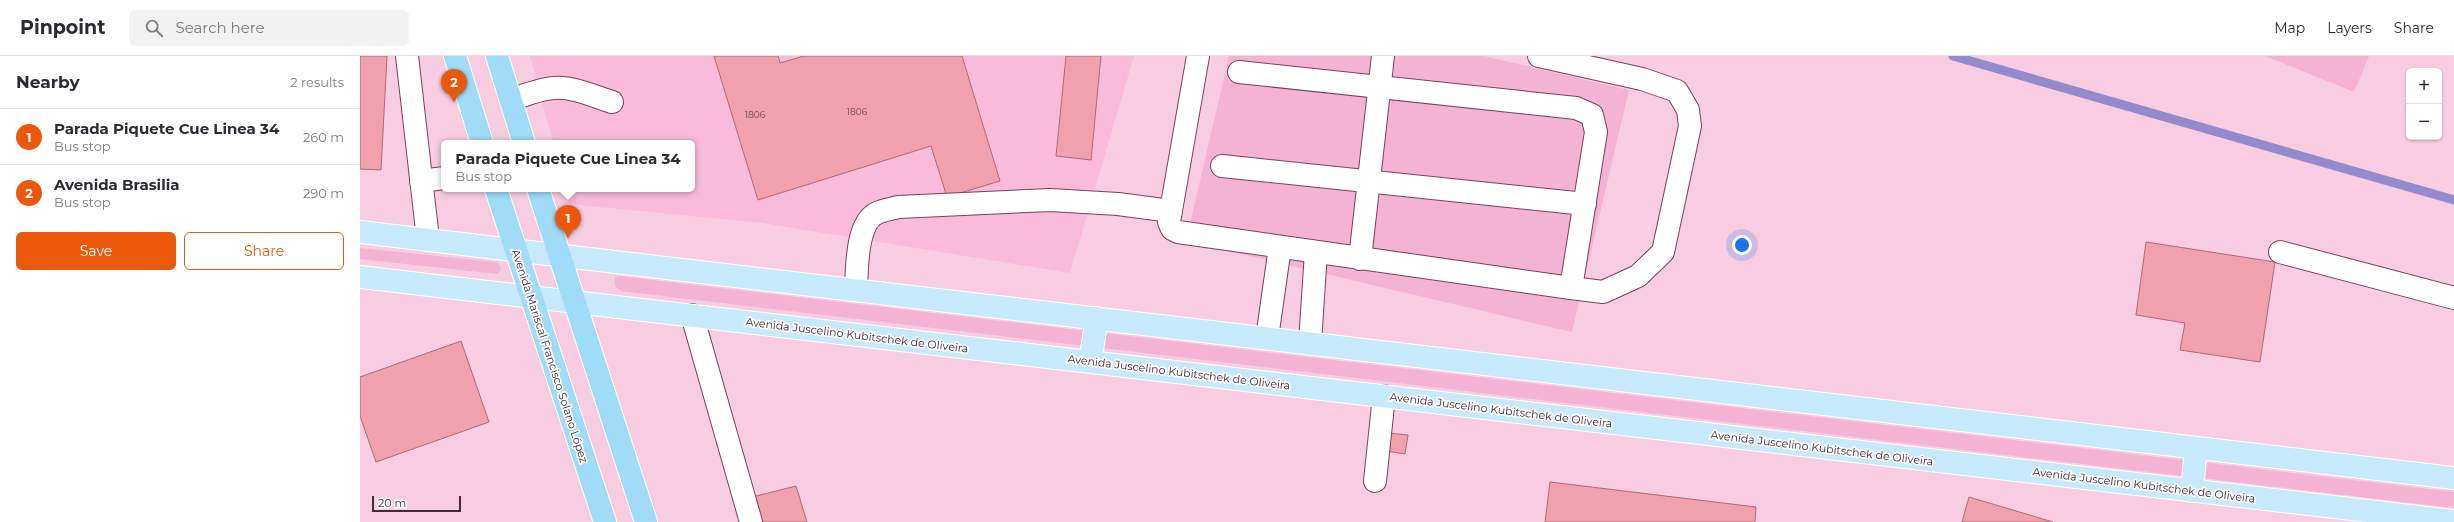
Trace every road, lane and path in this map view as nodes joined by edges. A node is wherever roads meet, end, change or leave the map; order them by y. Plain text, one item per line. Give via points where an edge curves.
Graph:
1 (407, 56) edge
2 (455, 56) edge
3 (497, 56) edge
4 (1198, 56) edge
5 (1383, 56) edge
6 (1539, 56) edge
7 (1239, 72) dead end
8 (1379, 87) junction
9 (511, 100) junction
10 (612, 102) dead end
11 (481, 140) edge
12 (523, 140) edge
13 (1222, 166) dead end
14 (441, 178) edge
15 (1369, 180) junction
16 (421, 181) junction
17 (497, 192) edge
18 (539, 192) edge
19 (1585, 204) junction
20 (1171, 211) junction
21 (360, 232) edge
22 (428, 239) junction
23 (1280, 247) junction
24 (524, 250) junction
25 (1316, 252) junction
26 (2280, 252) dead end
27 (558, 254) junction
28 (1360, 259) junction
29 (360, 277) edge
30 (1571, 288) junction
31 (856, 290) junction
32 (539, 297) junction
33 (2454, 298) edge
34 (573, 301) junction
35 (692, 315) junction
36 (1097, 318) junction
37 (1267, 338) junction
38 (1310, 343) junction
39 (1090, 362) junction
40 (1384, 396) junction
41 (2196, 448) junction
42 (2454, 478) edge
43 (1376, 481) dead end
44 (2192, 491) junction
45 (2454, 521) edge
46 (605, 522) edge
47 (646, 522) edge
48 (751, 522) edge

1 - 16 lane
2 - 11 highway
3 - 9 highway
4 - 20 lane
5 - 8 lane
6 - 30 lane via 1642,79 1677,91 1688,110 1690,126 1663,252 1638,276 1603,292
7 - 8 lane
8 - 15 lane
8 - 19 lane via 1576,108 1592,115 1596,132
9 - 10 lane via 547,87 565,86
9 - 12 highway
13 - 15 lane
14 - 16 lane
15 - 19 lane
15 - 28 lane
16 - 22 lane
17 - 24 highway, Avenida Mariscal Francisco Solano López
18 - 27 highway
19 - 30 lane
20 - 23 lane via 1169,222 1172,229 1178,232
20 - 31 lane via 1118,204 1050,200 898,207 877,213 866,221 858,252
21 - 22 main road
22 - 24 main road
23 - 25 lane
23 - 37 lane
24 - 27 main road
24 - 32 highway, Avenida Mariscal Francisco Solano López
25 - 28 lane
25 - 38 lane
26 - 33 lane
27 - 31 main road
27 - 34 highway
28 - 30 lane
29 - 32 main road, Avenida Juscelino Kubitschek de Oliveira
31 - 36 main road
32 - 34 main road, Avenida Juscelino Kubitschek de Oliveira
32 - 46 highway, Avenida Mariscal Francisco Solano López
34 - 35 main road, Avenida Juscelino Kubitschek de Oliveira
34 - 47 highway
35 - 39 main road, Avenida Juscelino Kubitschek de Oliveira
35 - 48 lane
36 - 37 main road
36 - 39 main road
37 - 38 main road
38 - 41 main road
39 - 40 main road, Avenida Juscelino Kubitschek de Oliveira
40 - 43 lane
40 - 44 main road, Avenida Juscelino Kubitschek de Oliveira
41 - 42 main road
41 - 44 main road
44 - 45 main road, Avenida Juscelino Kubitschek de Oliveira

